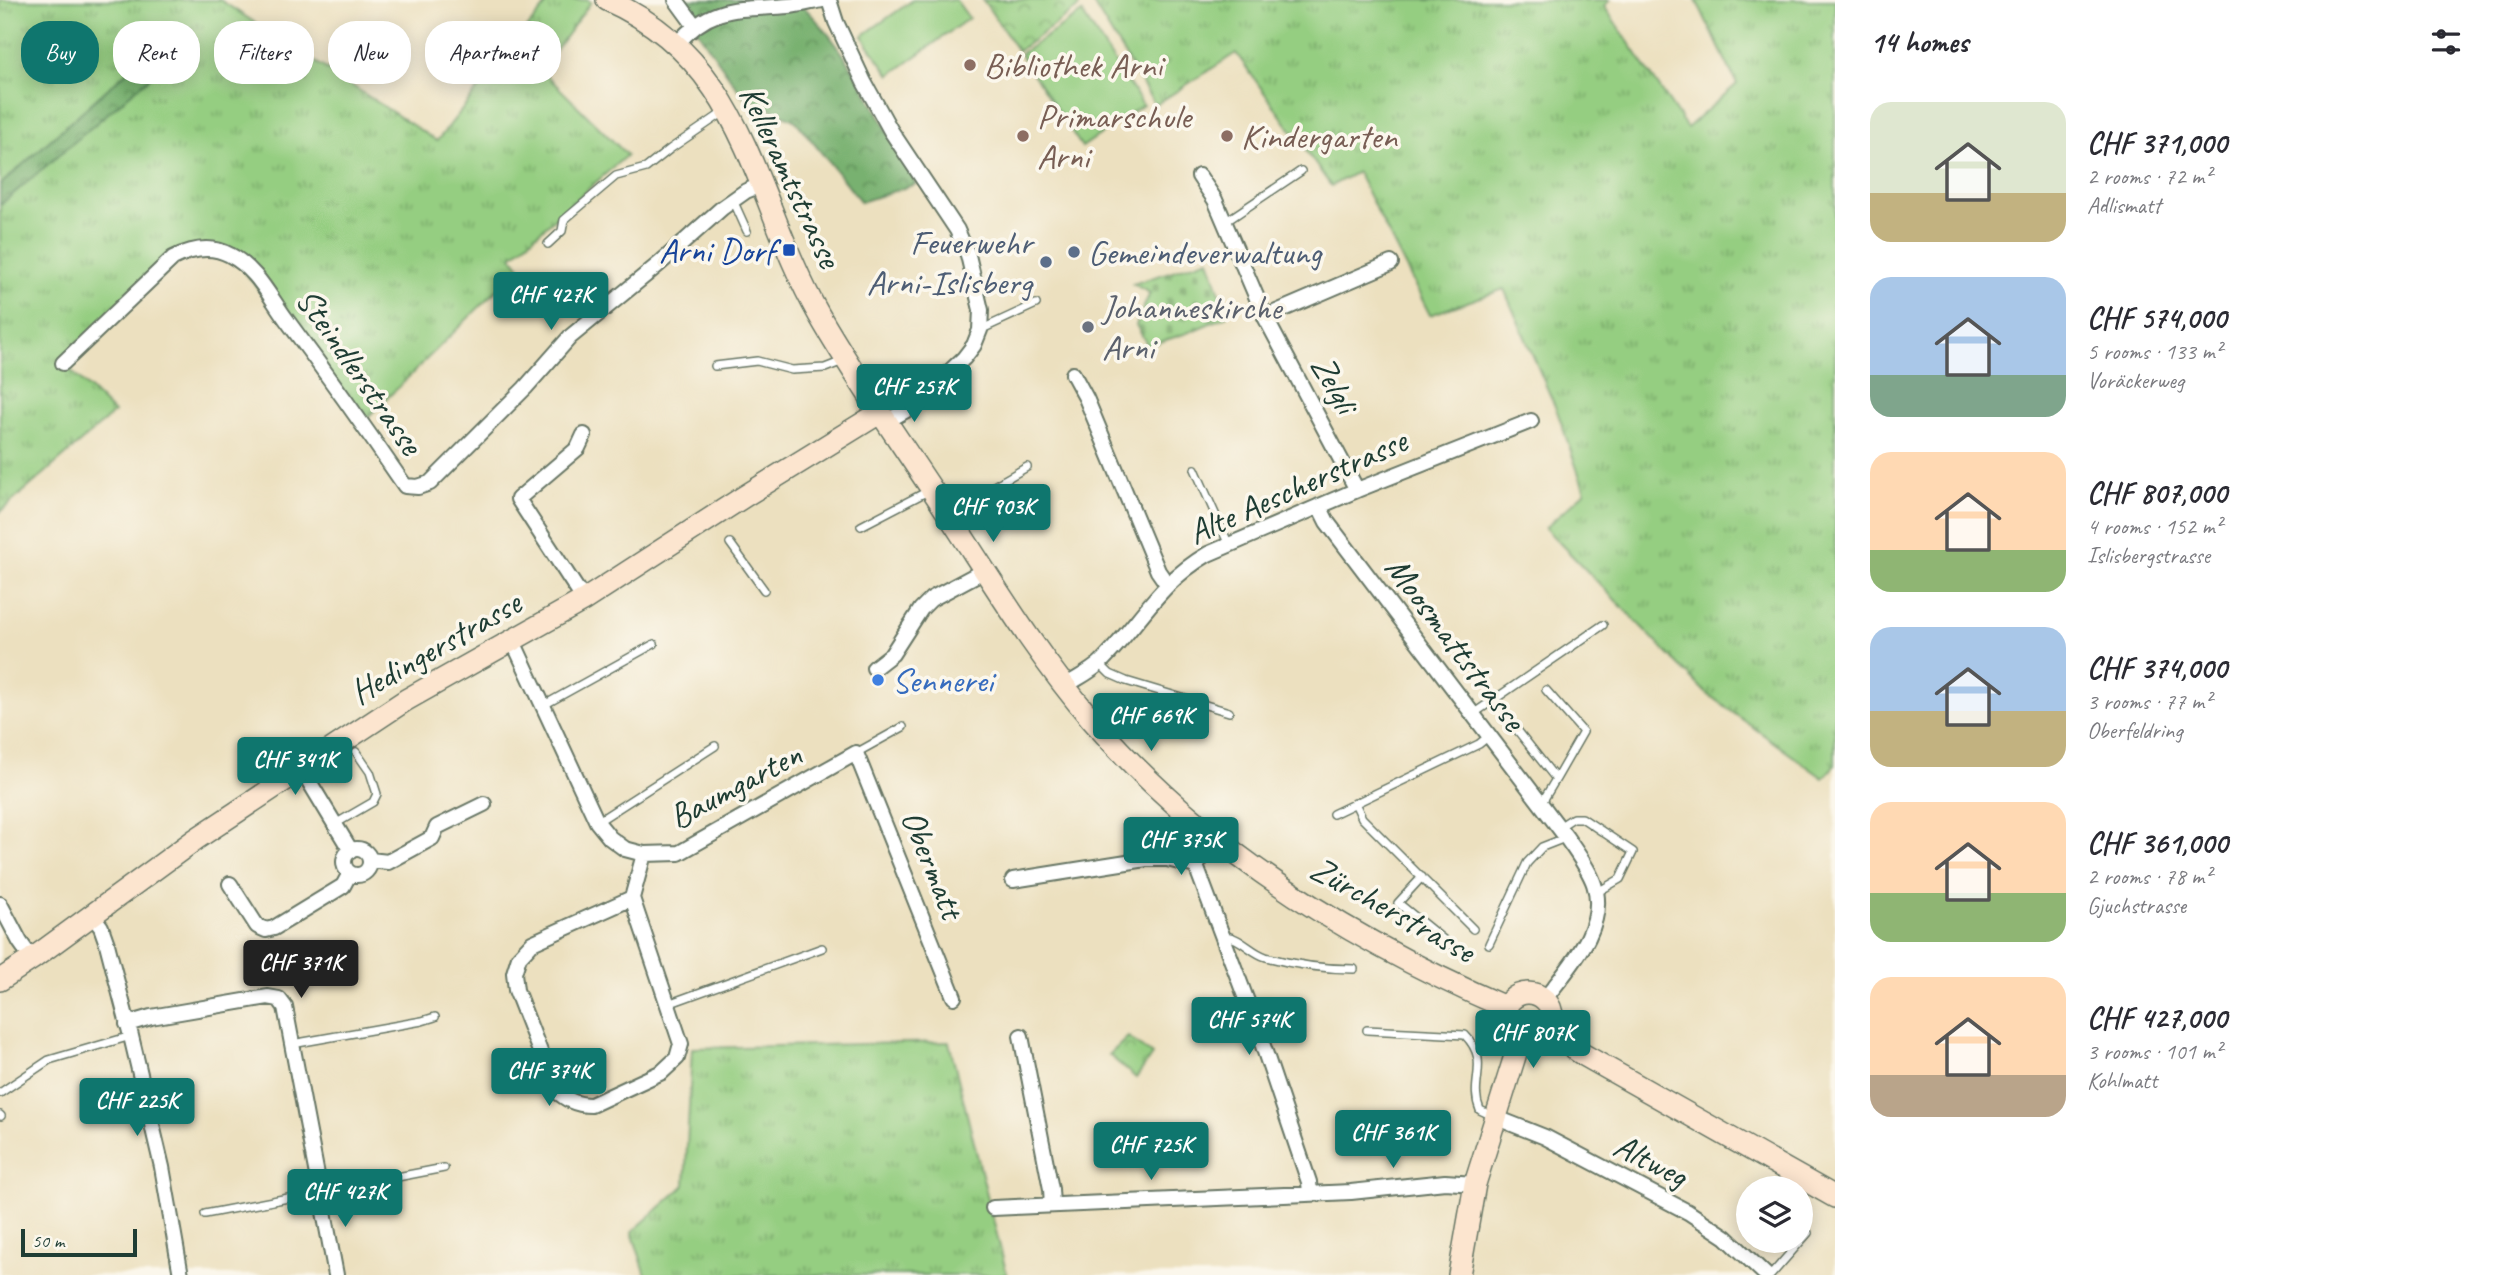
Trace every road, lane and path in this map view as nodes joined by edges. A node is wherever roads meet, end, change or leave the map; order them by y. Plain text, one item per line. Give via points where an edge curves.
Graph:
1 (607, 0) edge
2 (676, 0) edge
3 (820, 0) edge
4 (829, 0) edge
5 (695, 26) junction
6 (677, 44) junction
7 (728, 110) junction
8 (1301, 171) dead end
9 (1199, 176) dead end
10 (761, 185) junction
11 (733, 200) junction
12 (1225, 222) junction
13 (747, 232) dead end
14 (548, 244) dead end
15 (1391, 263) dead end
16 (1037, 304) dead end
17 (1265, 317) junction
18 (979, 330) junction
19 (847, 360) junction
20 (63, 363) dead end
21 (715, 366) dead end
22 (1073, 374) dead end
23 (884, 416) junction
24 (1531, 421) dead end
25 (584, 435) dead end
26 (1027, 467) dead end
27 (1195, 470) dead end
28 (931, 488) junction
29 (1357, 490) junction
30 (1319, 506) junction
31 (947, 512) junction
32 (861, 526) dead end
33 (730, 543) dead end
34 (1229, 545) junction
35 (985, 570) junction
36 (1167, 584) junction
37 (764, 590) dead end
38 (584, 600) junction
39 (1603, 625) dead end
40 (512, 639) junction
41 (654, 644) dead end
42 (1100, 664) junction
43 (874, 667) dead end
44 (1065, 687) junction
45 (1546, 691) dead end
46 (544, 705) junction
47 (1229, 712) dead end
48 (1473, 714) junction
49 (1506, 716) dead end
50 (904, 727) dead end
51 (1489, 736) junction
52 (715, 746) dead end
53 (356, 752) dead end
54 (856, 753) junction
55 (301, 768) junction
56 (1556, 779) junction
57 (1538, 802) junction
58 (1355, 803) junction
59 (484, 804) dead end
60 (1333, 814) dead end
61 (597, 822) junction
62 (335, 825) junction
63 (1562, 833) junction
64 (1216, 839) junction
65 (351, 851) junction
66 (644, 854) junction
67 (370, 860) junction
68 (1196, 866) junction
69 (350, 873) junction
70 (1422, 877) junction
71 (1013, 880) dead end
72 (230, 884) dead end
73 (1596, 894) junction
74 (632, 898) junction
75 (0, 904) edge
76 (92, 915) junction
77 (1473, 929) dead end
78 (1223, 936) junction
79 (1489, 944) dead end
80 (1450, 945) dead end
81 (822, 948) dead end
82 (32, 959) junction
83 (1354, 969) dead end
84 (0, 980) edge
85 (954, 997) dead end
86 (1544, 1000) junction
87 (668, 1004) junction
88 (1507, 1008) junction
89 (435, 1017) dead end
90 (129, 1030) junction
91 (1367, 1030) dead end
92 (1548, 1031) junction
93 (1021, 1037) dead end
94 (1520, 1040) junction
95 (292, 1044) junction
96 (0, 1093) edge
97 (1497, 1118) junction
98 (444, 1168) dead end
99 (1475, 1184) junction
100 (319, 1190) junction
101 (1310, 1193) junction
102 (1835, 1197) edge
103 (1052, 1205) junction
104 (993, 1208) dead end
105 (205, 1214) dead end
106 (1789, 1253) edge
107 (181, 1275) edge
108 (336, 1275) edge
109 (1459, 1275) edge
110 (1768, 1275) edge

1 - 6 street, Kelleramtstrasse
2 - 5 street
3 - 5 street via 726,10
4 - 18 street via 886,121 962,239 980,300
5 - 6 street
6 - 7 street, Kelleramtstrasse via 698,65
7 - 10 street, Kelleramtstrasse
7 - 14 lane via 646,168 615,176 564,220 562,231
8 - 12 lane
9 - 12 street, Zelgli
10 - 11 street, Steindlerstrasse
10 - 19 street, Kelleramtstrasse via 817,312
11 - 13 lane
11 - 20 street, Steindlerstrasse via 570,337 430,483 418,487 405,486 260,279 230,254 189,250 173,258
12 - 17 street, Zelgli
15 - 17 street
16 - 18 lane
17 - 29 street, Zelgli
18 - 23 street via 964,358 912,407
19 - 21 lane via 825,368 792,370 757,360
19 - 23 street, Kelleramtstrasse
22 - 36 street
23 - 28 street, Zürcherstrasse
23 - 38 street, Hedingerstrasse via 745,496
24 - 29 street, Alte Aescherstrasse
25 - 38 street via 578,448 518,499
26 - 31 lane
27 - 34 lane
28 - 31 street, Zürcherstrasse
28 - 32 lane
29 - 30 street, Alte Aescherstrasse
30 - 34 street, Alte Aescherstrasse
30 - 48 street, Moosmattstrasse
31 - 35 street, Zürcherstrasse
33 - 37 lane
34 - 36 street, Alte Aescherstrasse via 1185,568
35 - 43 street via 932,599 892,654
35 - 44 street, Zürcherstrasse
36 - 42 street, Alte Aescherstrasse
38 - 40 street, Hedingerstrasse
39 - 48 lane
40 - 46 street, Baumgarten
40 - 55 street, Hedingerstrasse via 405,700
41 - 46 lane
42 - 44 street, Alte Aescherstrasse
42 - 47 lane via 1126,681
44 - 64 street, Zürcherstrasse via 1151,783
45 - 56 lane via 1583,733
46 - 61 street, Baumgarten
48 - 51 street, Moosmattstrasse
49 - 56 lane
50 - 54 lane, Baumgarten
51 - 57 street, Moosmattstrasse
51 - 58 lane
52 - 61 lane, Baumgarten
53 - 62 lane via 370,772 377,794 373,802
54 - 66 street, Baumgarten via 678,853
54 - 85 street, Obermatt
55 - 62 street
55 - 76 street, Hedingerstrasse
56 - 57 lane
57 - 63 street, Moosmattstrasse
58 - 60 lane
58 - 70 lane via 1363,818
59 - 67 street via 437,827 432,838 388,862
61 - 66 street, Baumgarten via 625,849
62 - 65 street
63 - 73 street, Moosmattstrasse via 1586,867
63 - 73 lane via 1565,821 1582,818 1633,852 1620,879
63 - 79 lane via 1527,863
64 - 68 street
64 - 88 street, Zürcherstrasse via 1356,931
65 - 67 street via 363,850
65 - 69 street via 345,862
66 - 74 street
67 - 69 street via 369,869 362,874
68 - 71 street via 1146,859
68 - 78 street
69 - 72 street via 343,886 266,930 257,926
70 - 77 lane
70 - 80 lane via 1398,903
73 - 86 street via 1586,943
74 - 87 street
74 - 87 street via 532,943 519,957 514,973 516,990 555,1090 566,1100 591,1105 662,1072 677,1058 681,1044
75 - 82 street
76 - 82 street, Hedingerstrasse
76 - 90 street via 107,944
78 - 83 lane via 1232,936 1264,957
78 - 101 street via 1281,1096
81 - 87 lane
82 - 84 street, Hedingerstrasse
86 - 88 street via 1527,994 1515,998
86 - 92 street via 1552,1014
88 - 94 street via 1506,1026
89 - 95 lane
90 - 95 street via 151,1017 268,997 279,999 285,1007
90 - 96 lane via 49,1060
90 - 107 street via 162,1167
91 - 97 lane via 1465,1035 1476,1046 1479,1061 1476,1101 1480,1110
92 - 94 street via 1532,1041
92 - 102 street
93 - 103 street
94 - 97 street
95 - 100 street
97 - 99 street
97 - 110 street, Altweg via 1545,1137 1688,1212 1726,1237
98 - 100 lane
99 - 101 street via 1445,1182
99 - 109 street
100 - 105 lane
100 - 108 street
101 - 103 street
103 - 104 street
106 - 110 lane

